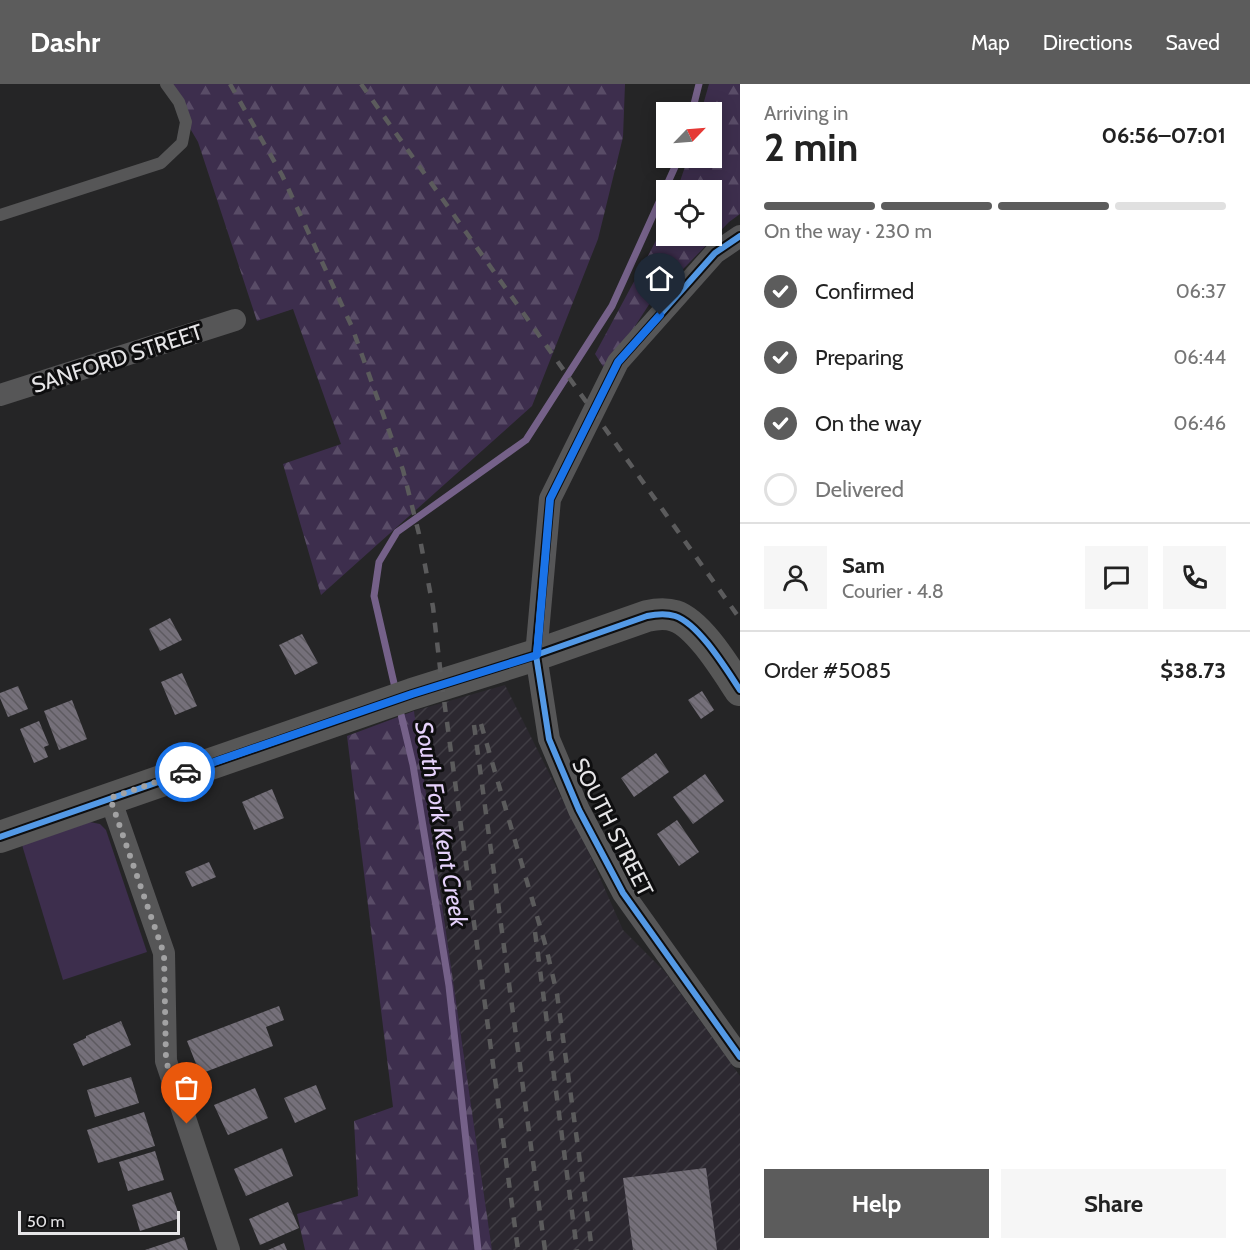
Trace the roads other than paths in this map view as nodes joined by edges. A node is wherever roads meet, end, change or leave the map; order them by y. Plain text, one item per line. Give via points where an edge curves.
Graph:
1 (166, 84) edge
2 (0, 215) edge
3 (740, 236) edge
4 (235, 320) dead end
5 (0, 395) edge
6 (537, 655) junction
7 (740, 690) edge
8 (110, 798) junction
9 (0, 837) edge
10 (740, 1057) edge
11 (229, 1250) edge

1 - 2 lane via 186,122 182,143 161,163
3 - 6 street, SOUTH STREET via 715,253 618,362 550,499
4 - 5 street, SANFORD STREET
6 - 7 street via 647,615 675,616 701,637
6 - 8 street
6 - 10 street, SOUTH STREET via 549,739 579,810 623,894
8 - 9 street
8 - 11 street via 164,954 166,1061

